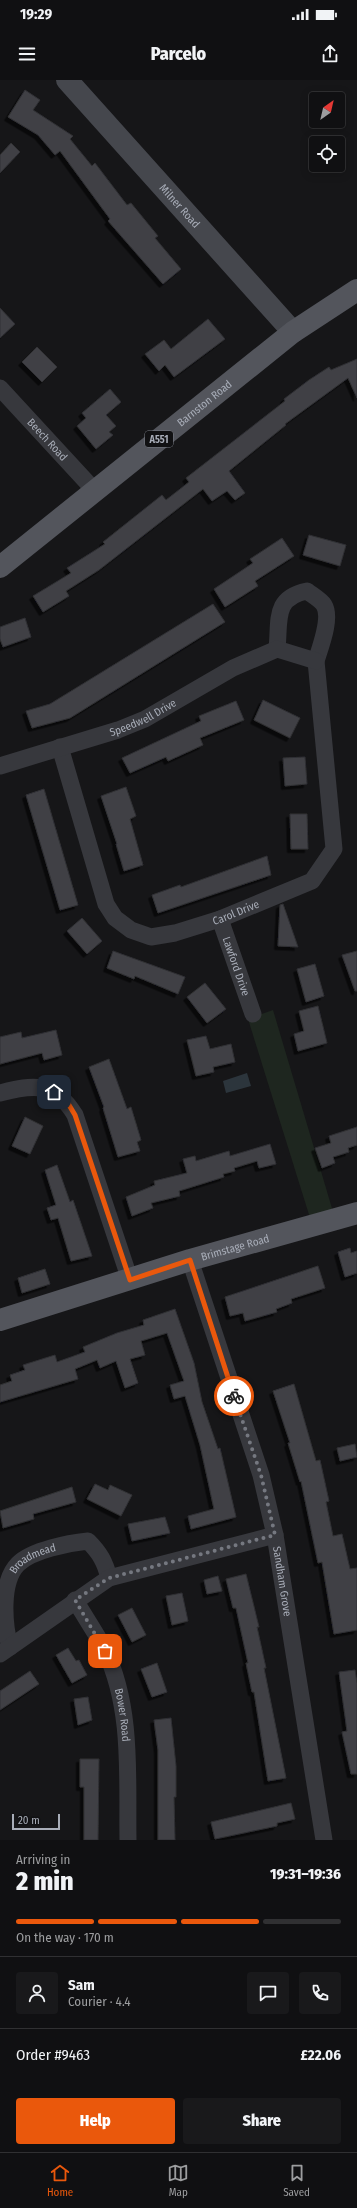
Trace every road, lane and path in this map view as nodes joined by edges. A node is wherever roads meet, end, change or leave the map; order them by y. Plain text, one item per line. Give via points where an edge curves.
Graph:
1 (67, 80) edge
2 (357, 290) edge
3 (293, 332) junction
4 (0, 388) edge
5 (95, 491) junction
6 (0, 566) edge
7 (277, 649) junction
8 (316, 661) junction
9 (60, 747) junction
10 (0, 766) edge
11 (220, 919) junction
12 (254, 1014) dead end
13 (0, 1093) edge
14 (357, 1213) edge
15 (190, 1260) junction
16 (130, 1280) junction
17 (0, 1320) edge
18 (275, 1535) junction
19 (109, 1578) junction
20 (75, 1600) junction
21 (5, 1651) edge
22 (128, 1840) edge
23 (324, 1840) edge

1 - 3 street, Milner Road
2 - 3 main road, Barnston Road / A551
3 - 5 main road, Barnston Road / A551
4 - 5 street, Beech Road
5 - 6 main road, Barnston Road / A551
7 - 8 street
7 - 8 street via 280,610 285,599 307,591 325,605 327,619
7 - 9 street, Speedwell Drive via 233,668 145,720
8 - 11 street, Carol Drive via 334,849 312,881
9 - 10 street, Speedwell Drive
9 - 11 street, Carol Drive via 106,904 115,918 131,930 151,937 175,933
11 - 12 street, Lawford Drive
13 - 16 street via 37,1086 66,1100 75,1115
14 - 15 main road, Brimstage Road
15 - 16 main road, Brimstage Road
15 - 18 street, Sandham Grove via 261,1475
16 - 17 main road, Brimstage Road
18 - 19 street, Broadmead
18 - 23 street, Sandham Grove
19 - 20 street, Broadmead
19 - 21 street, Broadmead via 104,1560 88,1541 73,1542 32,1555 18,1564 11,1575 5,1607
20 - 21 street, Broadmead
20 - 22 street, Bower Road via 105,1651 120,1696 127,1740

